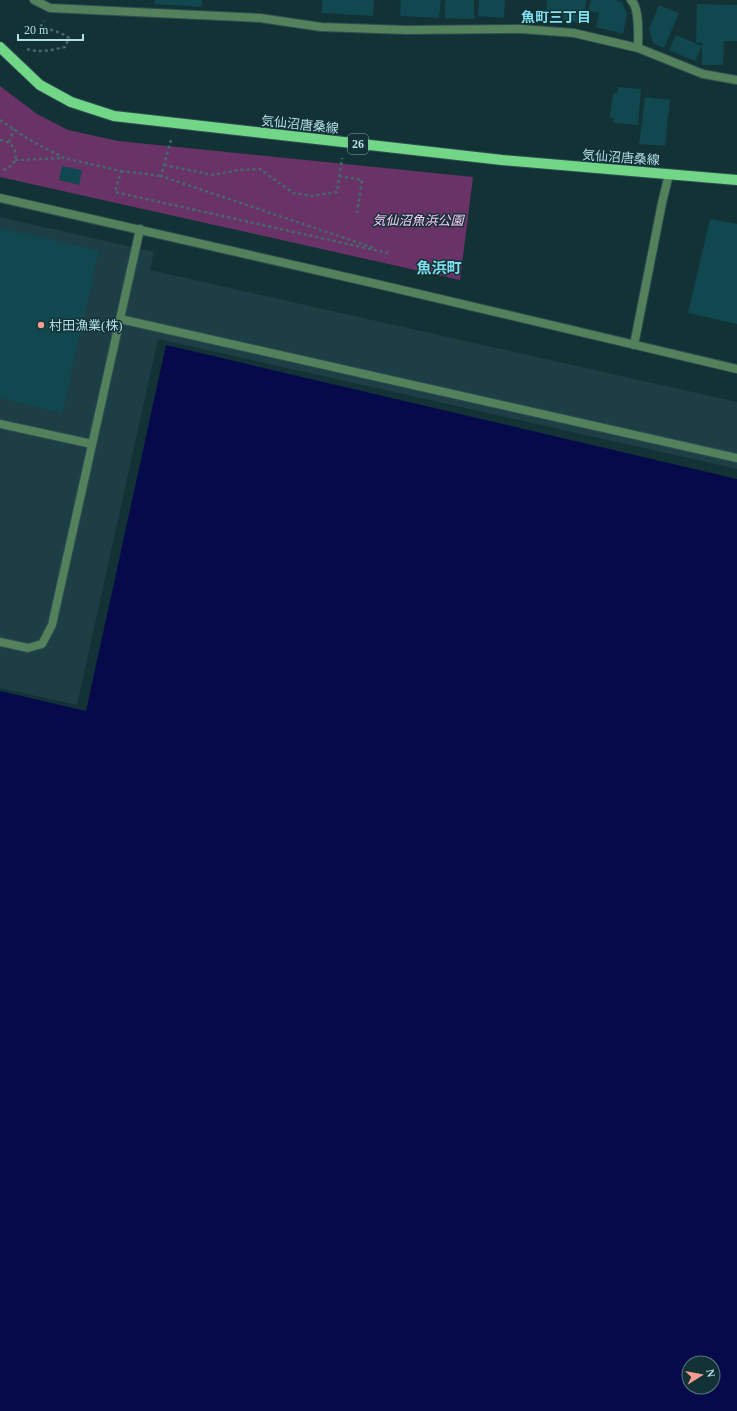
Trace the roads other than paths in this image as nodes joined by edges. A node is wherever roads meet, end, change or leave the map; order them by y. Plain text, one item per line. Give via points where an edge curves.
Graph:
1 (34, 0) edge
2 (631, 0) edge
3 (0, 47) edge
4 (638, 48) junction
5 (737, 80) edge
6 (669, 174) junction
7 (737, 180) edge
8 (0, 198) edge
9 (140, 229) junction
10 (120, 319) junction
11 (634, 345) junction
12 (737, 369) edge
13 (0, 424) edge
14 (92, 444) junction
15 (737, 458) edge
16 (0, 642) edge

1 - 4 street via 50,8 260,18 321,27 406,30 521,28 574,33
2 - 4 street via 635,3 639,30
3 - 6 main road, 気仙沼唐桑線 / 26 via 40,85 71,102 114,116 502,160
4 - 5 street via 703,74
6 - 7 main road, 気仙沼唐桑線 / 26
6 - 11 street
8 - 9 street
9 - 10 street
9 - 11 street
10 - 14 street
10 - 15 street
11 - 12 street
13 - 14 street
14 - 16 street via 52,625 42,644 28,648

